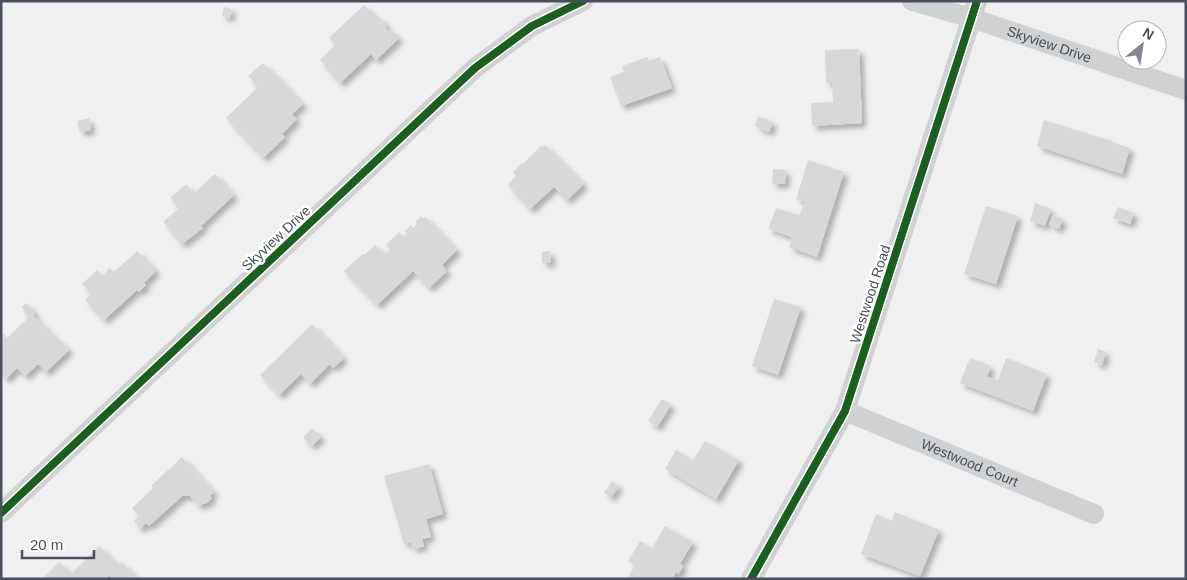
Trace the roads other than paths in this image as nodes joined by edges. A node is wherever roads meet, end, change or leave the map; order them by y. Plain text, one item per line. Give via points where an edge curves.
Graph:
1 (583, 1) edge
2 (912, 1) edge
3 (974, 10) edge
4 (1186, 90) edge
5 (845, 411) junction
6 (1, 513) edge
7 (1094, 514) dead end
8 (751, 579) edge

1 - 6 street, Skyview Drive via 532,26 475,68
2 - 3 street, Skyview Drive
3 - 4 street, Skyview Drive
3 - 5 street, Westwood Road
5 - 7 street, Westwood Court
5 - 8 street, Westwood Road

